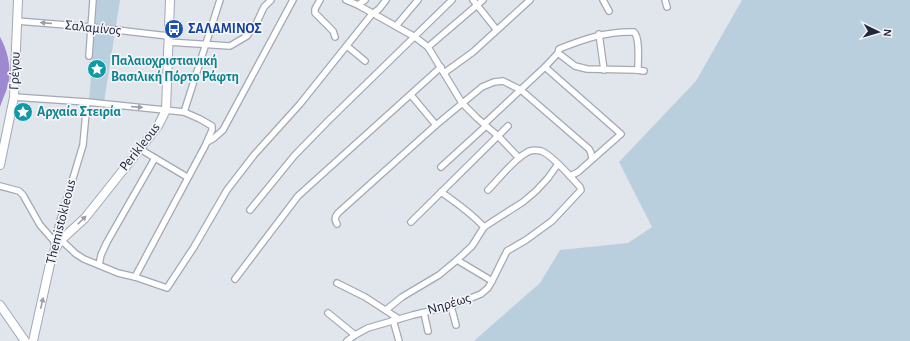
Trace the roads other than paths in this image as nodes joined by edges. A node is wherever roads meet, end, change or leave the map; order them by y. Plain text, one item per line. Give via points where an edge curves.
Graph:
1 (18, 0) edge
2 (93, 0) edge
3 (170, 0) edge
4 (220, 0) edge
5 (271, 0) edge
6 (293, 0) edge
7 (320, 0) edge
8 (346, 0) edge
9 (365, 0) edge
10 (386, 0) edge
11 (418, 0) edge
12 (452, 0) edge
13 (473, 0) edge
14 (483, 0) edge
15 (530, 0) edge
16 (603, 0) edge
17 (665, 0) edge
18 (358, 5) junction
19 (477, 5) junction
20 (667, 7) dead end
21 (609, 11) dead end
22 (372, 14) junction
23 (17, 21) junction
24 (396, 26) junction
25 (91, 27) junction
26 (496, 29) junction
27 (599, 34) junction
28 (335, 37) dead end
29 (415, 37) junction
30 (168, 39) junction
31 (206, 44) junction
32 (346, 46) junction
33 (428, 47) junction
34 (558, 53) junction
35 (89, 56) dead end
36 (365, 61) dead end
37 (544, 67) junction
38 (443, 70) junction
39 (604, 70) junction
40 (636, 70) junction
41 (644, 71) dead end
42 (521, 90) junction
43 (411, 95) junction
44 (14, 97) junction
45 (87, 102) junction
46 (462, 102) junction
47 (166, 110) junction
48 (184, 112) junction
49 (436, 125) junction
50 (485, 125) junction
51 (508, 126) dead end
52 (498, 136) junction
53 (207, 142) junction
54 (140, 149) junction
55 (155, 158) junction
56 (519, 158) junction
57 (592, 159) junction
58 (558, 164) junction
59 (0, 165) edge
60 (441, 167) dead end
61 (570, 176) junction
62 (187, 177) junction
63 (0, 186) edge
64 (488, 190) dead end
65 (441, 192) junction
66 (250, 210) dead end
67 (411, 222) dead end
68 (337, 224) dead end
69 (484, 227) junction
70 (57, 243) junction
71 (457, 260) junction
72 (99, 265) junction
73 (135, 277) junction
74 (235, 279) dead end
75 (492, 281) junction
76 (337, 283) dead end
77 (0, 305) edge
78 (451, 306) junction
79 (386, 310) junction
80 (424, 312) junction
81 (328, 313) dead end
82 (396, 320) junction
83 (456, 325) dead end
84 (428, 332) dead end
85 (355, 335) junction
86 (25, 341) edge
87 (33, 341) edge
88 (347, 341) edge
89 (399, 341) edge

1 - 23 main road, Γρέγου
2 - 25 street
3 - 30 main road, Perikleous
4 - 31 street
5 - 31 street, Σαλαμίνος via 247,36 230,46
6 - 53 street via 223,130
7 - 28 street via 315,13 333,31
8 - 18 street
9 - 18 street
10 - 22 street
11 - 24 street
12 - 29 street
13 - 19 street
14 - 19 street
15 - 26 street
16 - 21 street
17 - 20 street
18 - 22 street
19 - 26 street
19 - 33 street
22 - 24 street
22 - 32 street
25 -> 23 street, Σαλαμίνος
23 - 44 main road, Γρέγου
24 - 29 street
25 - 30 street, Σαλαμίνος
25 - 35 street
26 - 38 street via 473,52
27 - 34 street via 559,49
27 - 39 street
27 - 40 street via 634,32 637,40
29 - 33 street
29 - 66 street via 299,151
30 - 31 street, Σαλαμίνος
30 - 47 main road, Perikleous
31 - 48 street
32 - 36 street
32 - 73 street via 227,190 169,286 163,288
33 - 38 street
34 - 37 street
34 - 39 street via 575,66
37 - 42 street
37 - 57 street via 621,134
38 - 43 street
38 - 46 street
39 - 40 street
40 - 41 street
42 - 46 street via 503,82 494,82 482,87
42 - 50 street
42 - 57 street via 589,149
43 - 49 street
43 - 74 street via 298,196
44 - 45 street
44 - 59 main road, Γρέγου
45 -> 47 street
45 - 70 street, Themistokleous via 83,145
46 - 49 street
46 - 50 street
47 - 48 street
47 - 54 main road, Perikleous via 158,126
48 - 53 street via 212,126
49 - 68 street via 338,213 335,217
50 - 52 street
50 - 60 street
51 - 52 street
52 - 56 street
52 - 65 street
53 - 62 street
54 - 55 street
70 -> 54 main road, Perikleous via 85,218
55 - 62 street
55 - 72 street via 107,242
56 - 58 street via 527,152 542,151
56 - 64 street
57 - 61 street
58 - 61 street
58 - 69 street via 544,183 523,202
61 - 75 street, Νηρέως via 581,190 552,221 507,251
62 - 73 street
63 - 70 street via 19,191 40,225
65 - 67 street
65 - 69 street via 461,205
69 - 71 street via 472,246
70 - 72 street
87 -> 70 main road, Themistokleous
71 - 75 street
71 - 79 street
72 - 73 street
75 - 78 street, Νηρέως via 481,294
76 - 79 street
77 - 86 main road
78 - 80 street, Νηρέως
78 - 83 street
79 - 82 street
80 - 82 street, Νηρέως
80 - 84 street
81 - 85 street
82 - 85 street, Νηρέως via 368,328
82 - 89 street
85 - 88 street, Νηρέως

